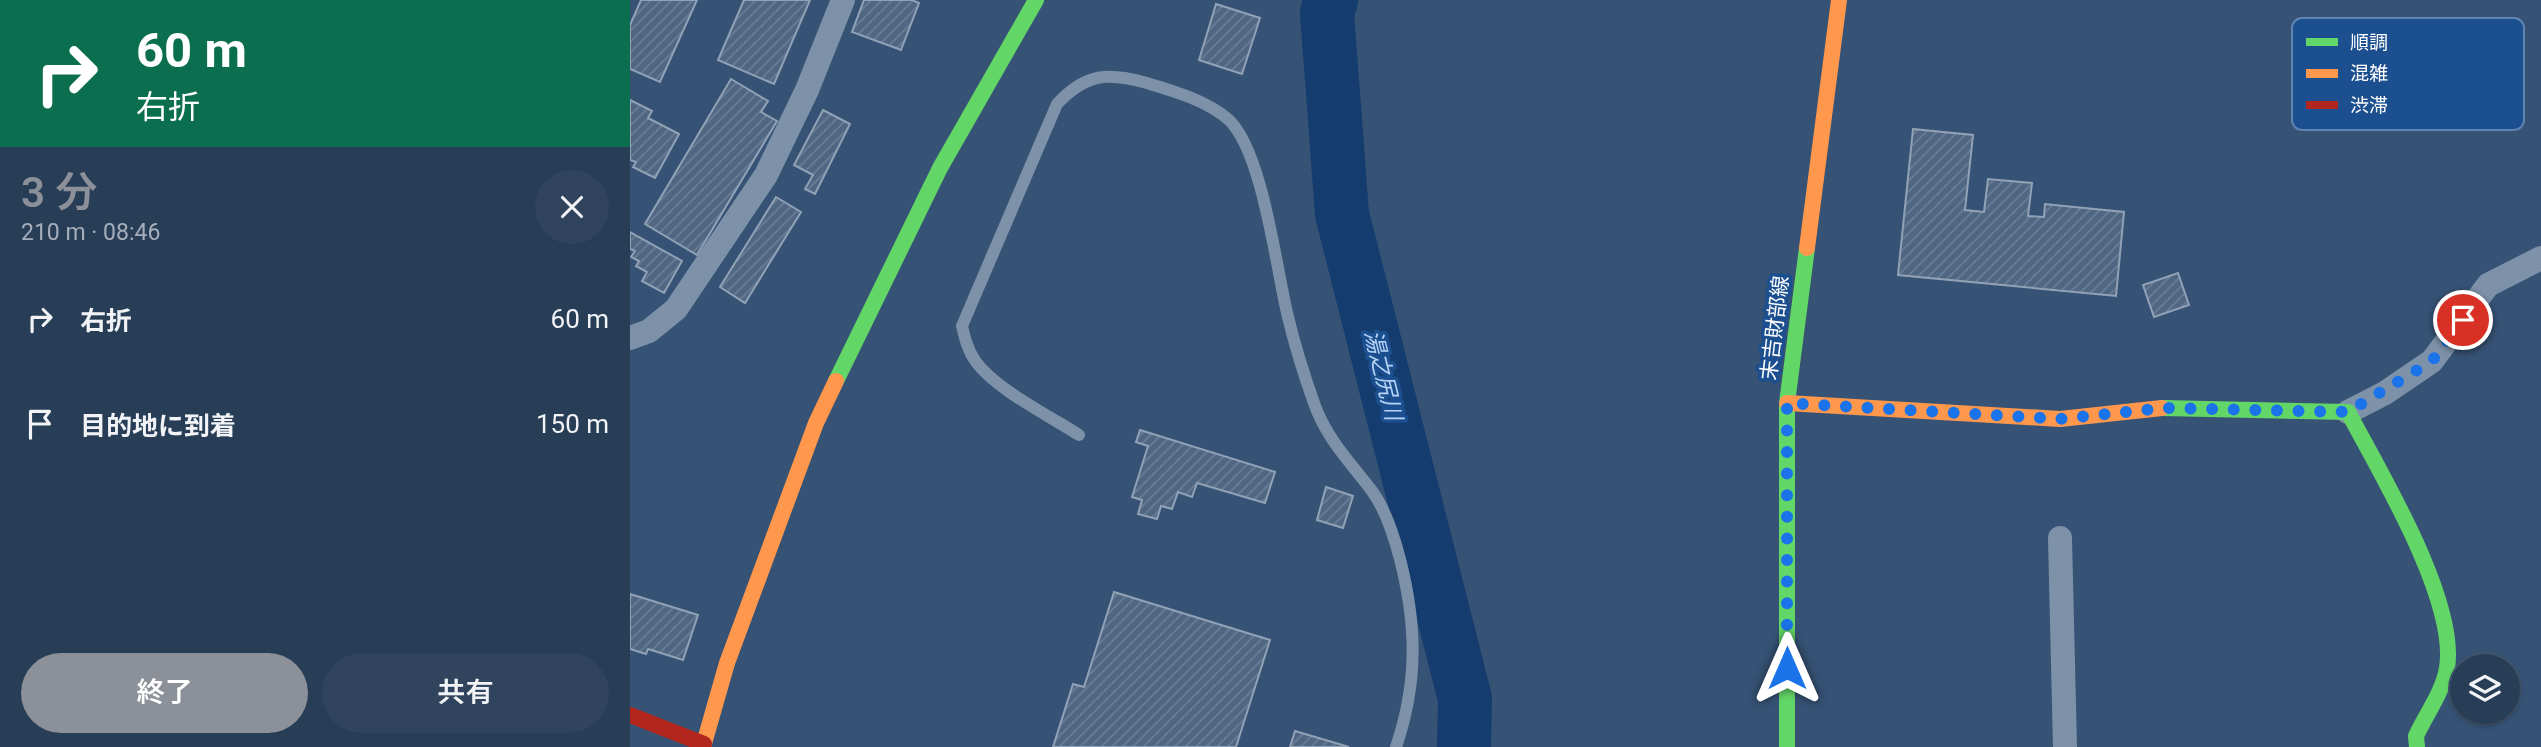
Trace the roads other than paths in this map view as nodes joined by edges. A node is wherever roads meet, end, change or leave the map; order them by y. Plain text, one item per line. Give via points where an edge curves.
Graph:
1 (842, 0) edge
2 (1036, 0) edge
3 (1839, 0) edge
4 (2541, 258) edge
5 (630, 338) edge
6 (1787, 403) junction
7 (2348, 412) junction
8 (1079, 435) dead end
9 (2060, 537) dead end
10 (630, 715) edge
11 (704, 746) edge
12 (1396, 747) edge
13 (1787, 747) edge
14 (2065, 747) edge
15 (2417, 747) edge

1 - 5 street via 807,90 766,175 676,309 649,331
2 - 11 street via 940,168 816,423 727,663
3 - 6 street, 末吉財部線
4 - 7 street via 2488,285 2432,361
6 - 7 street via 2060,419 2164,408
6 - 13 street, 末吉財部線
7 - 15 street via 2432,583 2446,628 2447,667 2416,736
8 - 12 lane via 993,378 971,354 962,326 1057,104 1086,80 1124,76 1172,90 1215,110 1230,121 1253,160 1288,319 1314,406 1331,440 1373,492 1393,533 1406,585 1415,636 1412,676
9 - 14 street
10 - 11 street

